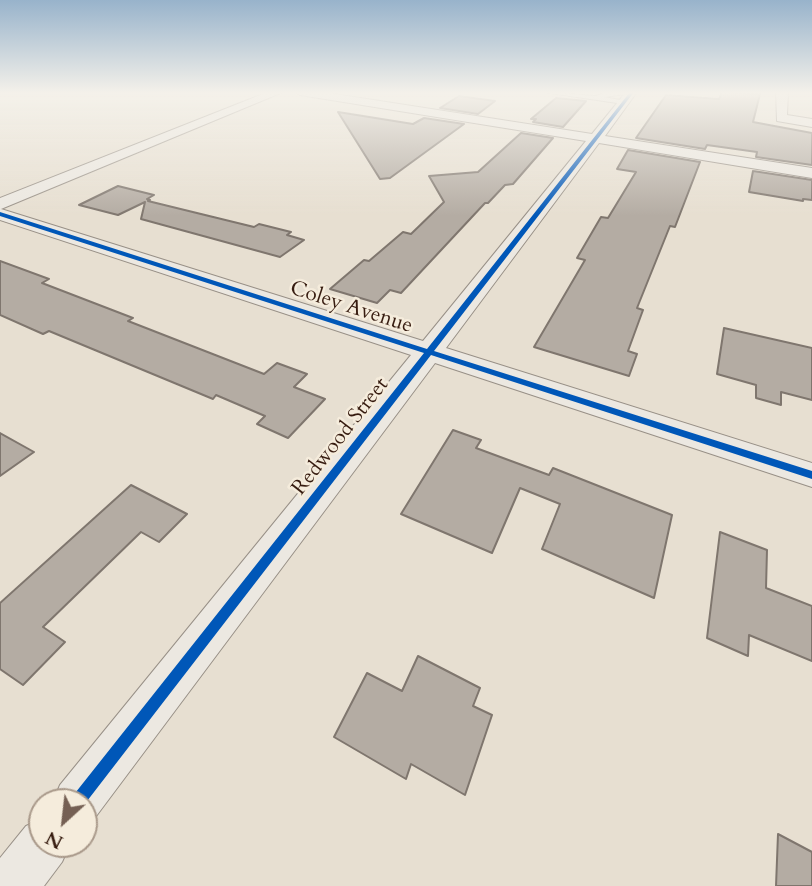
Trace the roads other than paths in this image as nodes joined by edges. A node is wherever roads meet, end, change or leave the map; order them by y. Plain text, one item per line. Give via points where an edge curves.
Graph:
1 (175, 133) edge
2 (560, 133) edge
3 (599, 133) edge
4 (596, 139) junction
5 (812, 173) edge
6 (0, 204) edge
7 (0, 214) edge
8 (430, 352) junction
9 (812, 475) edge
10 (88, 788) edge
11 (33, 858) edge
12 (11, 886) edge

1 - 6 street
2 - 4 street
3 - 4 street, Redwood Street
4 - 5 street
4 - 8 street, Redwood Street
7 - 8 street, Coley Avenue
8 - 9 street, Coley Avenue
8 - 10 street, Redwood Street
11 - 12 street

